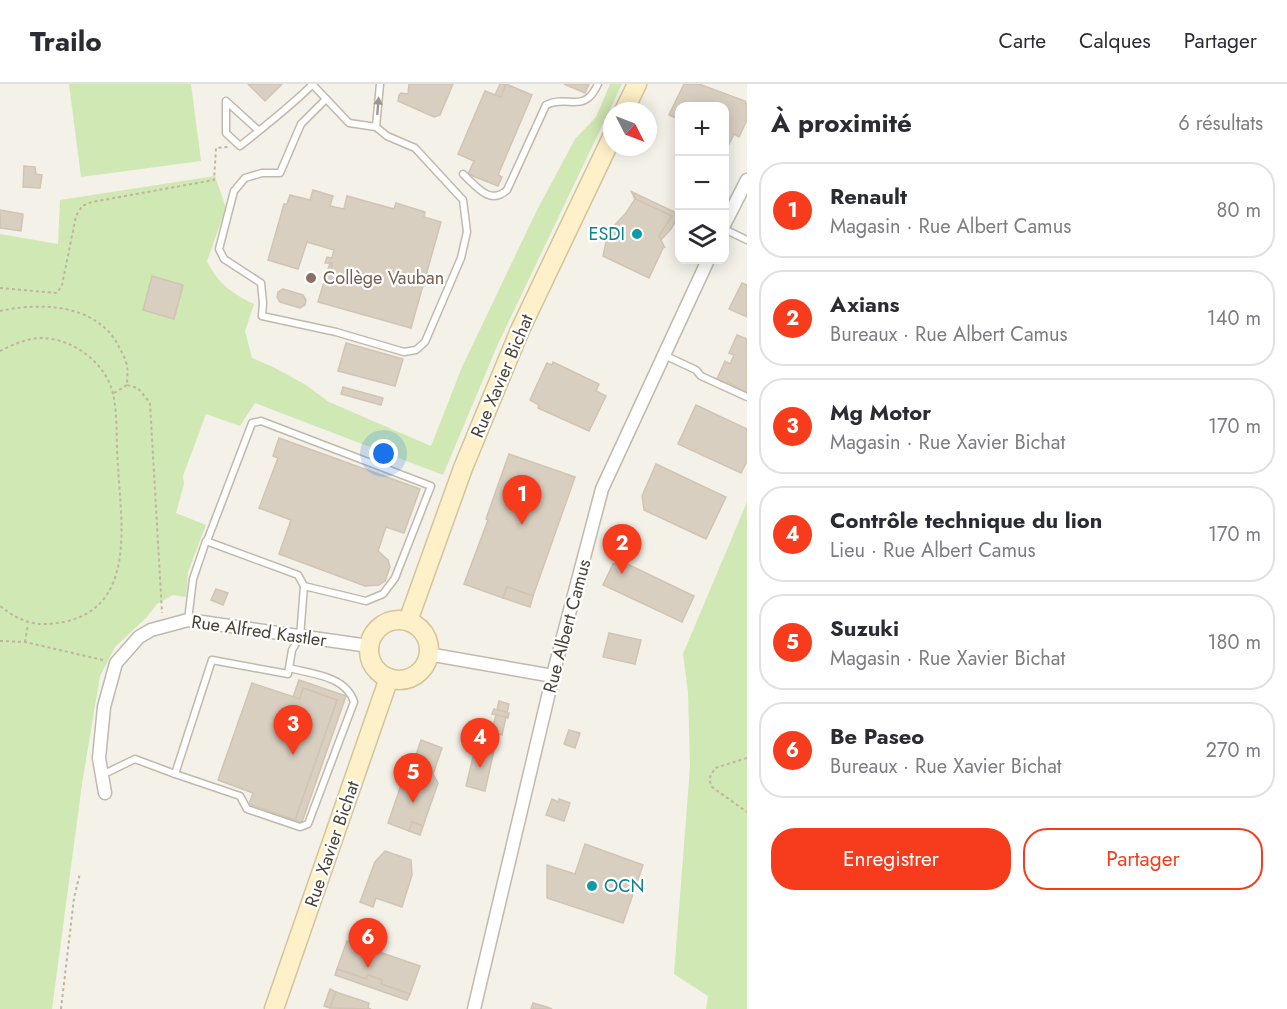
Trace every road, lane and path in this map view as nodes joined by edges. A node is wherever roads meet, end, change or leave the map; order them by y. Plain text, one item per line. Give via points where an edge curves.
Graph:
1 (313, 84) edge
2 (380, 84) edge
3 (597, 84) edge
4 (637, 84) edge
5 (326, 99) junction
6 (628, 102) edge
7 (376, 127) junction
8 (259, 131) junction
9 (240, 146) junction
10 (603, 156) edge
11 (463, 174) dead end
12 (747, 180) edge
13 (729, 215) edge
14 (729, 231) edge
15 (747, 240) edge
16 (706, 264) edge
17 (0, 288) edge
18 (0, 311) edge
19 (0, 351) edge
20 (664, 355) junction
21 (127, 385) junction
22 (113, 394) junction
23 (747, 397) edge
24 (207, 541) junction
25 (304, 586) junction
26 (0, 606) edge
27 (188, 620) junction
28 (408, 621) junction
29 (28, 624) junction
30 (163, 625) junction
31 (300, 637) junction
32 (0, 642) edge
33 (25, 642) junction
34 (369, 646) junction
35 (428, 654) junction
36 (116, 663) junction
37 (289, 668) junction
38 (553, 676) junction
39 (389, 678) junction
40 (747, 758) edge
41 (175, 774) junction
42 (102, 775) junction
43 (105, 793) dead end
44 (747, 812) edge
45 (80, 873) dead end
46 (62, 1009) edge
47 (274, 1009) edge
48 (474, 1009) edge

1 - 5 lane
1 - 8 lane
7 -> 2 lane
3 - 11 lane via 587,100 554,101 546,105 503,194 486,195
4 - 6 main road
5 - 7 lane via 350,123
5 - 7 lane via 301,124 280,172 245,178 234,192 219,249 224,259 261,283 262,316 404,352 416,350 425,342 461,258 467,232 463,200 415,148
8 - 9 lane
8 - 9 lane via 226,101 226,133
9 - 17 path via 216,148 214,180 82,206 57,292
10 - 28 main road, Rue Xavier Bichat via 516,341 463,468
12 - 13 street
14 - 15 lane
16 - 20 street, Rue Albert Camus
18 - 21 path via 34,306 74,310 99,323 111,332 120,350 127,366
19 - 22 path via 39,338 77,347 102,369
20 - 23 lane
20 - 38 street, Rue Albert Camus via 602,489
21 - 22 path
21 - 30 path via 138,388 150,404
22 - 29 path via 122,536 117,573 109,591 91,611 68,621
24 - 25 lane via 298,575
24 - 25 lane via 252,423 261,421 431,486 395,578 383,594 366,601
24 - 27 lane via 193,579
25 - 31 lane
26 - 29 path
27 - 30 street, Rue Alfred Kastler
27 - 31 street, Rue Alfred Kastler
28 - 34 main road via 387,622 372,636
28 - 35 main road via 422,630
29 - 33 path
30 - 36 street, Rue Alfred Kastler via 139,637
31 - 34 street, Rue Alfred Kastler
31 - 37 lane via 292,650
32 - 33 path
33 - 36 path
34 - 39 main road via 374,666
35 - 38 street
35 - 39 main road via 419,672 410,678
36 - 42 street, Rue Alfred Kastler via 104,707 99,758
37 - 41 lane via 288,674 212,660
37 - 41 lane via 340,682 350,691 354,702 308,824 300,827 247,809 240,796
38 - 48 street, Rue Albert Camus
39 - 47 main road, Rue Xavier Bichat
40 - 44 path via 715,768 709,779 712,787
41 - 42 lane via 135,759
42 - 43 street, Rue Alfred Kastler
45 - 46 path

